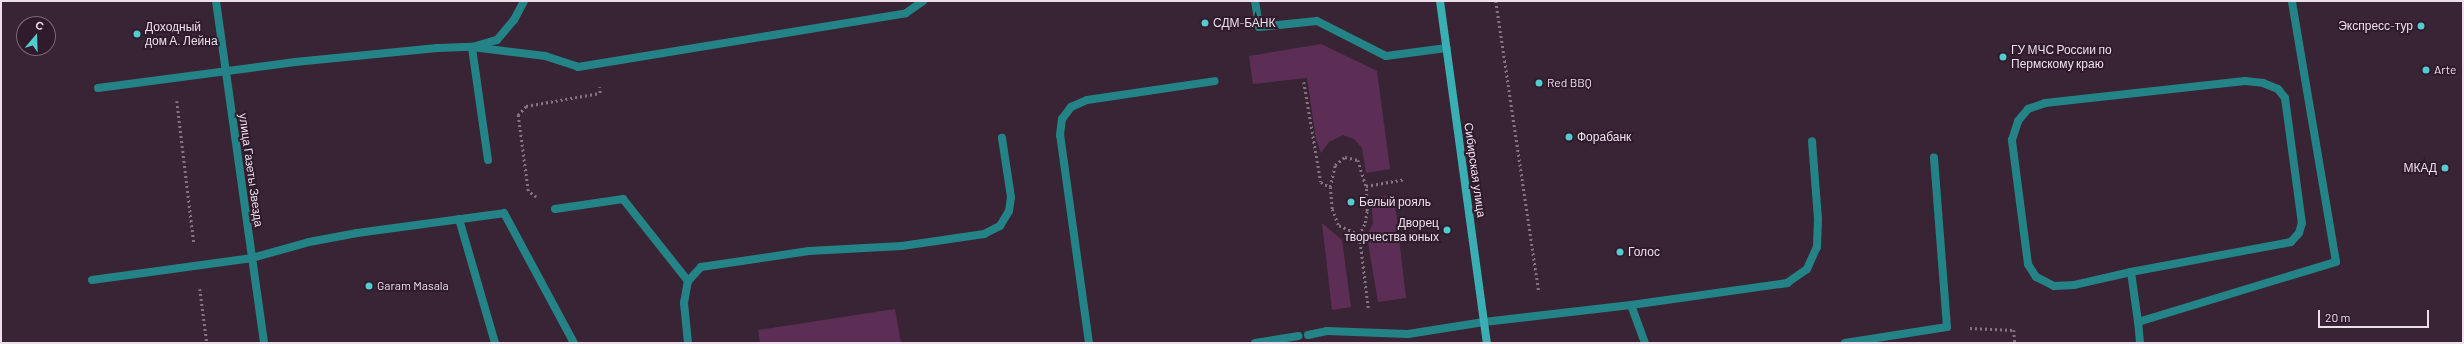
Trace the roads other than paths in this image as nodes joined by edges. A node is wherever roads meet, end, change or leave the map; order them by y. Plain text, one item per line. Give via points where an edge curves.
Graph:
1 (216, 1) edge
2 (524, 1) edge
3 (923, 1) edge
4 (1255, 1) edge
5 (1440, 1) edge
6 (2292, 1) edge
7 (472, 47) junction
8 (1446, 48) junction
9 (224, 70) junction
10 (1215, 81) dead end
11 (98, 88) dead end
12 (1002, 138) dead end
13 (1812, 141) dead end
14 (1934, 157) dead end
15 (488, 160) dead end
16 (555, 209) dead end
17 (459, 219) junction
18 (252, 258) junction
19 (2131, 272) junction
20 (92, 280) dead end
21 (688, 281) junction
22 (1631, 305) junction
23 (1484, 322) junction
24 (2138, 322) junction
25 (1308, 334) dead end
26 (1298, 336) dead end
27 (264, 343) edge
28 (495, 343) edge
29 (574, 343) edge
30 (688, 343) edge
31 (1089, 343) edge
32 (1255, 343) edge
33 (1487, 343) edge
34 (1645, 343) edge
35 (1845, 343) edge
36 (2140, 343) edge

1 - 9 street, улица Газеты Звезда
2 - 7 street via 514,20 497,40
3 - 7 street via 906,13 578,67 545,56
4 - 8 street via 1260,27 1317,21 1386,56
5 - 8 main road, Сибирская улица
6 - 24 street via 2336,262
7 - 9 street via 438,48
7 - 15 street
8 - 23 main road, Сибирская улица
9 - 11 street
9 - 18 street, улица Газеты Звезда
10 - 31 street via 1087,100 1071,107 1062,119 1060,135
12 - 21 street via 1012,197 1009,211 1000,226 984,234 902,246 809,251 701,268
13 - 22 street via 1818,219 1817,247 1807,269 1787,283
14 - 35 street via 1947,327
16 - 21 street via 623,199
17 - 18 street via 316,241
17 - 28 street
17 - 29 street via 504,213
18 - 20 street
18 - 27 street, улица Газеты Звезда
19 - 19 street via 2291,242 2299,233 2302,223 2285,98 2278,89 2263,83 2245,81 2045,103 2028,109 2018,121 2012,140 2028,264 2036,277 2054,286 2074,285
19 - 24 street
21 - 30 street via 684,303
22 - 23 street
22 - 34 street
23 - 25 street via 1408,334 1327,331
23 - 33 main road, Сибирская улица
24 - 36 street
26 - 32 street

